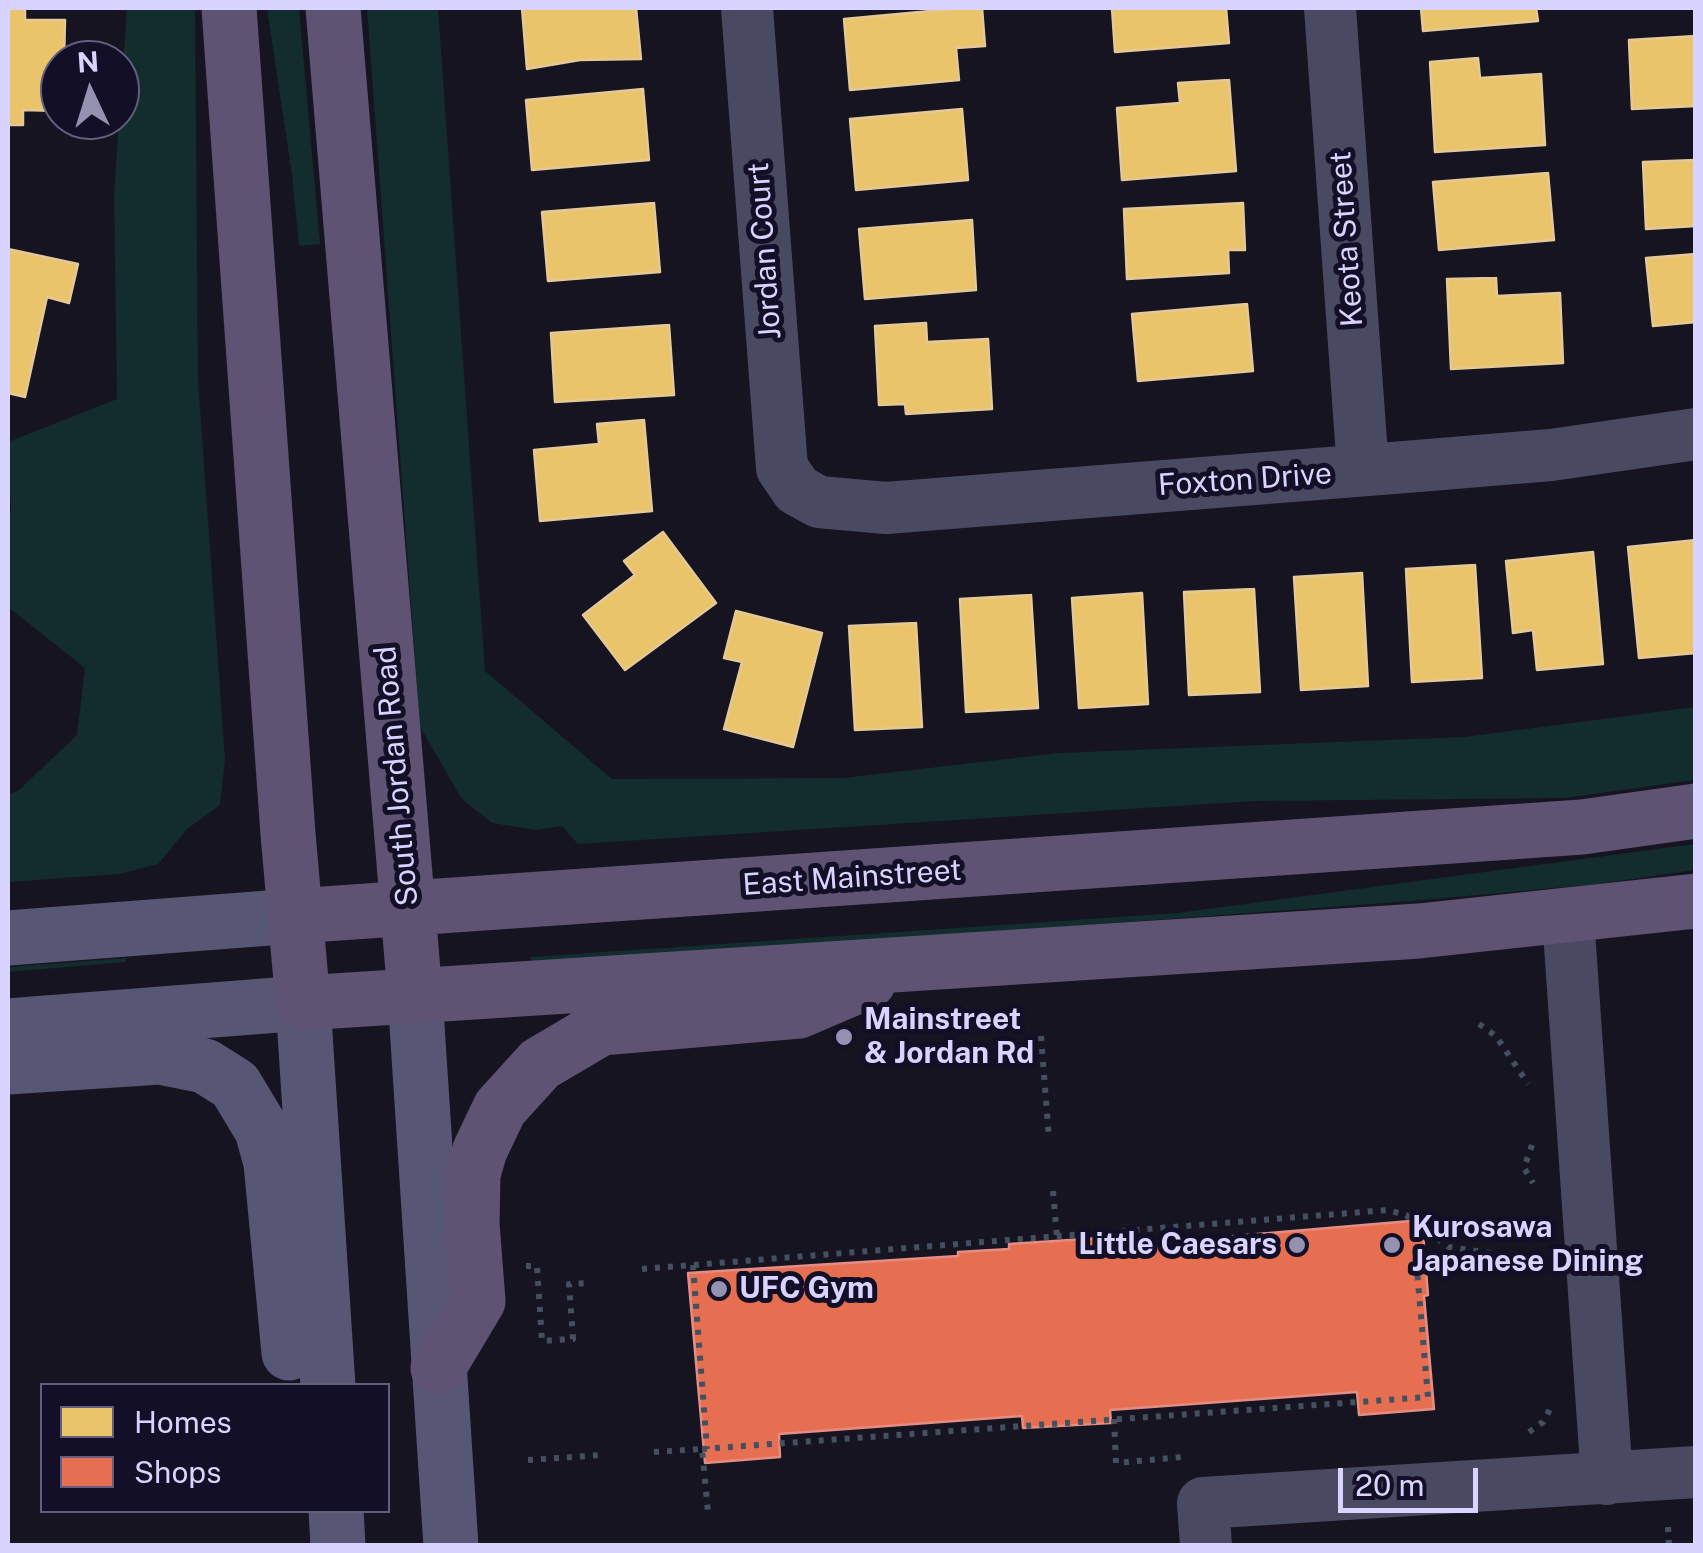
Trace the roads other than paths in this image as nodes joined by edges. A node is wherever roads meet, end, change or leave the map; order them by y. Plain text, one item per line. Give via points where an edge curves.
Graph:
1 (228, 8) edge
2 (333, 8) edge
3 (747, 8) edge
4 (1330, 8) edge
5 (1696, 434) edge
6 (1364, 470) junction
7 (797, 490) joint
8 (1696, 811) edge
9 (1696, 900) edge
10 (408, 908) junction
11 (295, 916) junction
12 (1568, 917) junction
13 (8, 938) edge
14 (906, 965) junction
15 (416, 995) junction
16 (304, 1003) junction
17 (8, 1026) edge
18 (8, 1068) edge
19 (438, 1368) junction
20 (293, 1383) edge
21 (328, 1383) edge
22 (1696, 1472) edge
23 (1607, 1479) junction
24 (336, 1513) edge
25 (338, 1546) edge
26 (451, 1546) edge
27 (1206, 1546) edge

1 - 11 main road
2 - 10 main road, South Jordan Road
3 - 7 street, Jordan Court via 779,440 782,468
4 - 6 street, Keota Street
5 - 6 street, Foxton Drive via 1552,455
6 - 7 street, Foxton Drive via 886,508 818,502
8 - 10 main road, East Mainstreet via 1582,827
9 - 12 main road
10 - 11 main road, East Mainstreet
10 - 15 main road, South Jordan Road
11 - 13 main road, East Mainstreet
11 - 16 main road
12 - 14 main road
12 - 23 street
14 - 15 main road
14 - 19 main road via 799,1012 601,1028 540,1064 500,1108 480,1150 472,1224 478,1302
15 - 16 main road
15 - 19 main road, South Jordan Road
16 - 17 main road
16 - 21 main road
18 - 20 main road via 160,1057 205,1066 235,1086 262,1130 272,1163
19 - 26 main road, South Jordan Road
22 - 23 street
23 - 27 street via 1204,1503
24 - 25 main road

